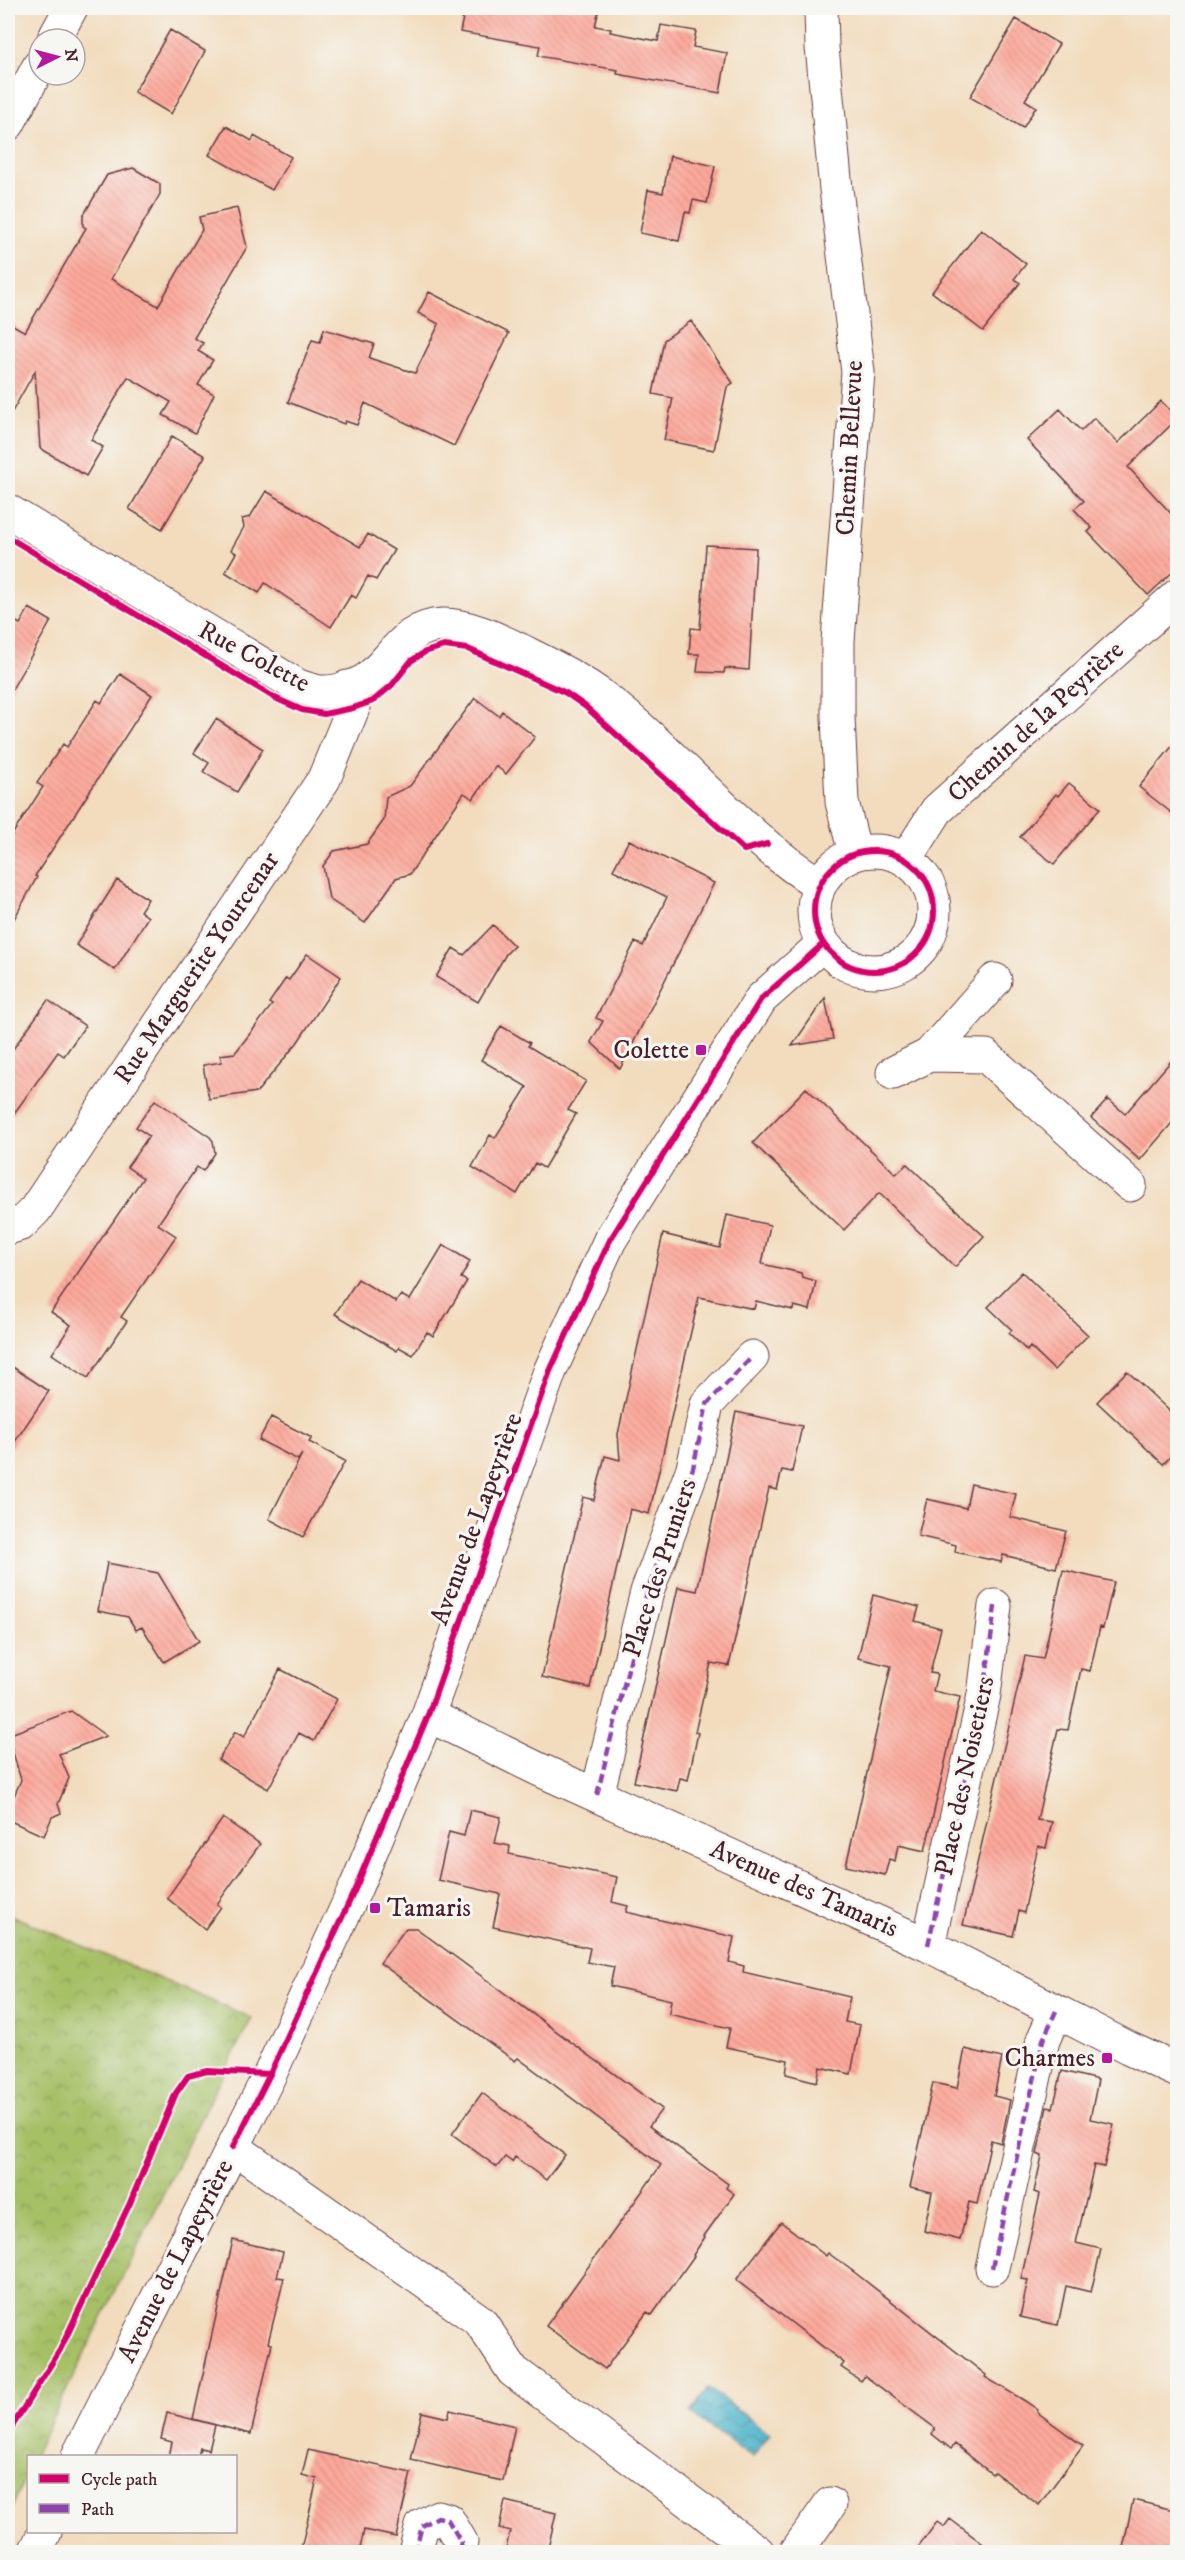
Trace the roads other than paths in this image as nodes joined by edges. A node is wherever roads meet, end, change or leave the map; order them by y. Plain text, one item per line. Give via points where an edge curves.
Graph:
1 (71, 8) edge
2 (821, 8) edge
3 (61, 27) edge
4 (28, 87) edge
5 (8, 124) edge
6 (8, 511) edge
7 (1178, 595) edge
8 (347, 687) junction
9 (855, 852) junction
10 (906, 859) junction
11 (819, 884) junction
12 (823, 944) junction
13 (995, 980) dead end
14 (929, 1055) junction
15 (893, 1073) dead end
16 (1130, 1185) dead end
17 (8, 1228) edge
18 (752, 1358) dead end
19 (995, 1606) dead end
20 (428, 1715) junction
21 (597, 1795) junction
22 (928, 1945) junction
23 (1056, 2011) junction
24 (1178, 2071) edge
25 (233, 2147) junction
26 (992, 2268) dead end
27 (79, 2455) edge
28 (830, 2504) dead end
29 (45, 2533) edge
30 (35, 2553) edge
31 (415, 2553) edge
32 (459, 2553) edge
33 (758, 2553) edge
34 (796, 2553) edge

1 - 3 street
2 - 9 street, Chemin Bellevue via 836,189 858,372 838,641 842,802
4 - 5 street
6 - 8 street, Rue Colette via 298,687 321,692
7 - 10 street, Chemin de la Peyrière via 937,810
8 - 11 street, Rue Colette via 370,677 393,650 417,632 443,625 485,635 574,677 608,700 772,849
8 - 17 street, Rue Marguerite Yourcenar via 353,708 324,779 35,1210 21,1224
9 - 10 street via 881,850
9 - 11 street via 828,870
10 - 12 street via 930,886 934,904 934,923 916,955 901,966 866,971 834,957
11 - 12 street via 813,914
12 - 20 street, Avenue de Lapeyrière via 761,999 610,1240 550,1371
13 - 14 street
14 - 15 street
14 - 16 street via 986,1056
18 - 21 street, Place des Pruniers via 707,1404 693,1468 647,1592
19 - 22 street, Place des Noisetiers via 984,1695
20 - 21 street, Avenue des Tamaris
20 - 25 street, Avenue de Lapeyrière via 356,1887
21 - 22 street, Avenue des Tamaris
22 - 23 street, Avenue des Tamaris
23 - 24 street, Avenue des Tamaris
23 - 26 street via 1043,2040
25 - 27 street, Avenue de Lapeyrière
25 - 33 street via 480,2321 513,2371
28 - 34 street
29 - 30 street
31 - 32 street via 422,2526 438,2517 448,2520 453,2527 461,2542

